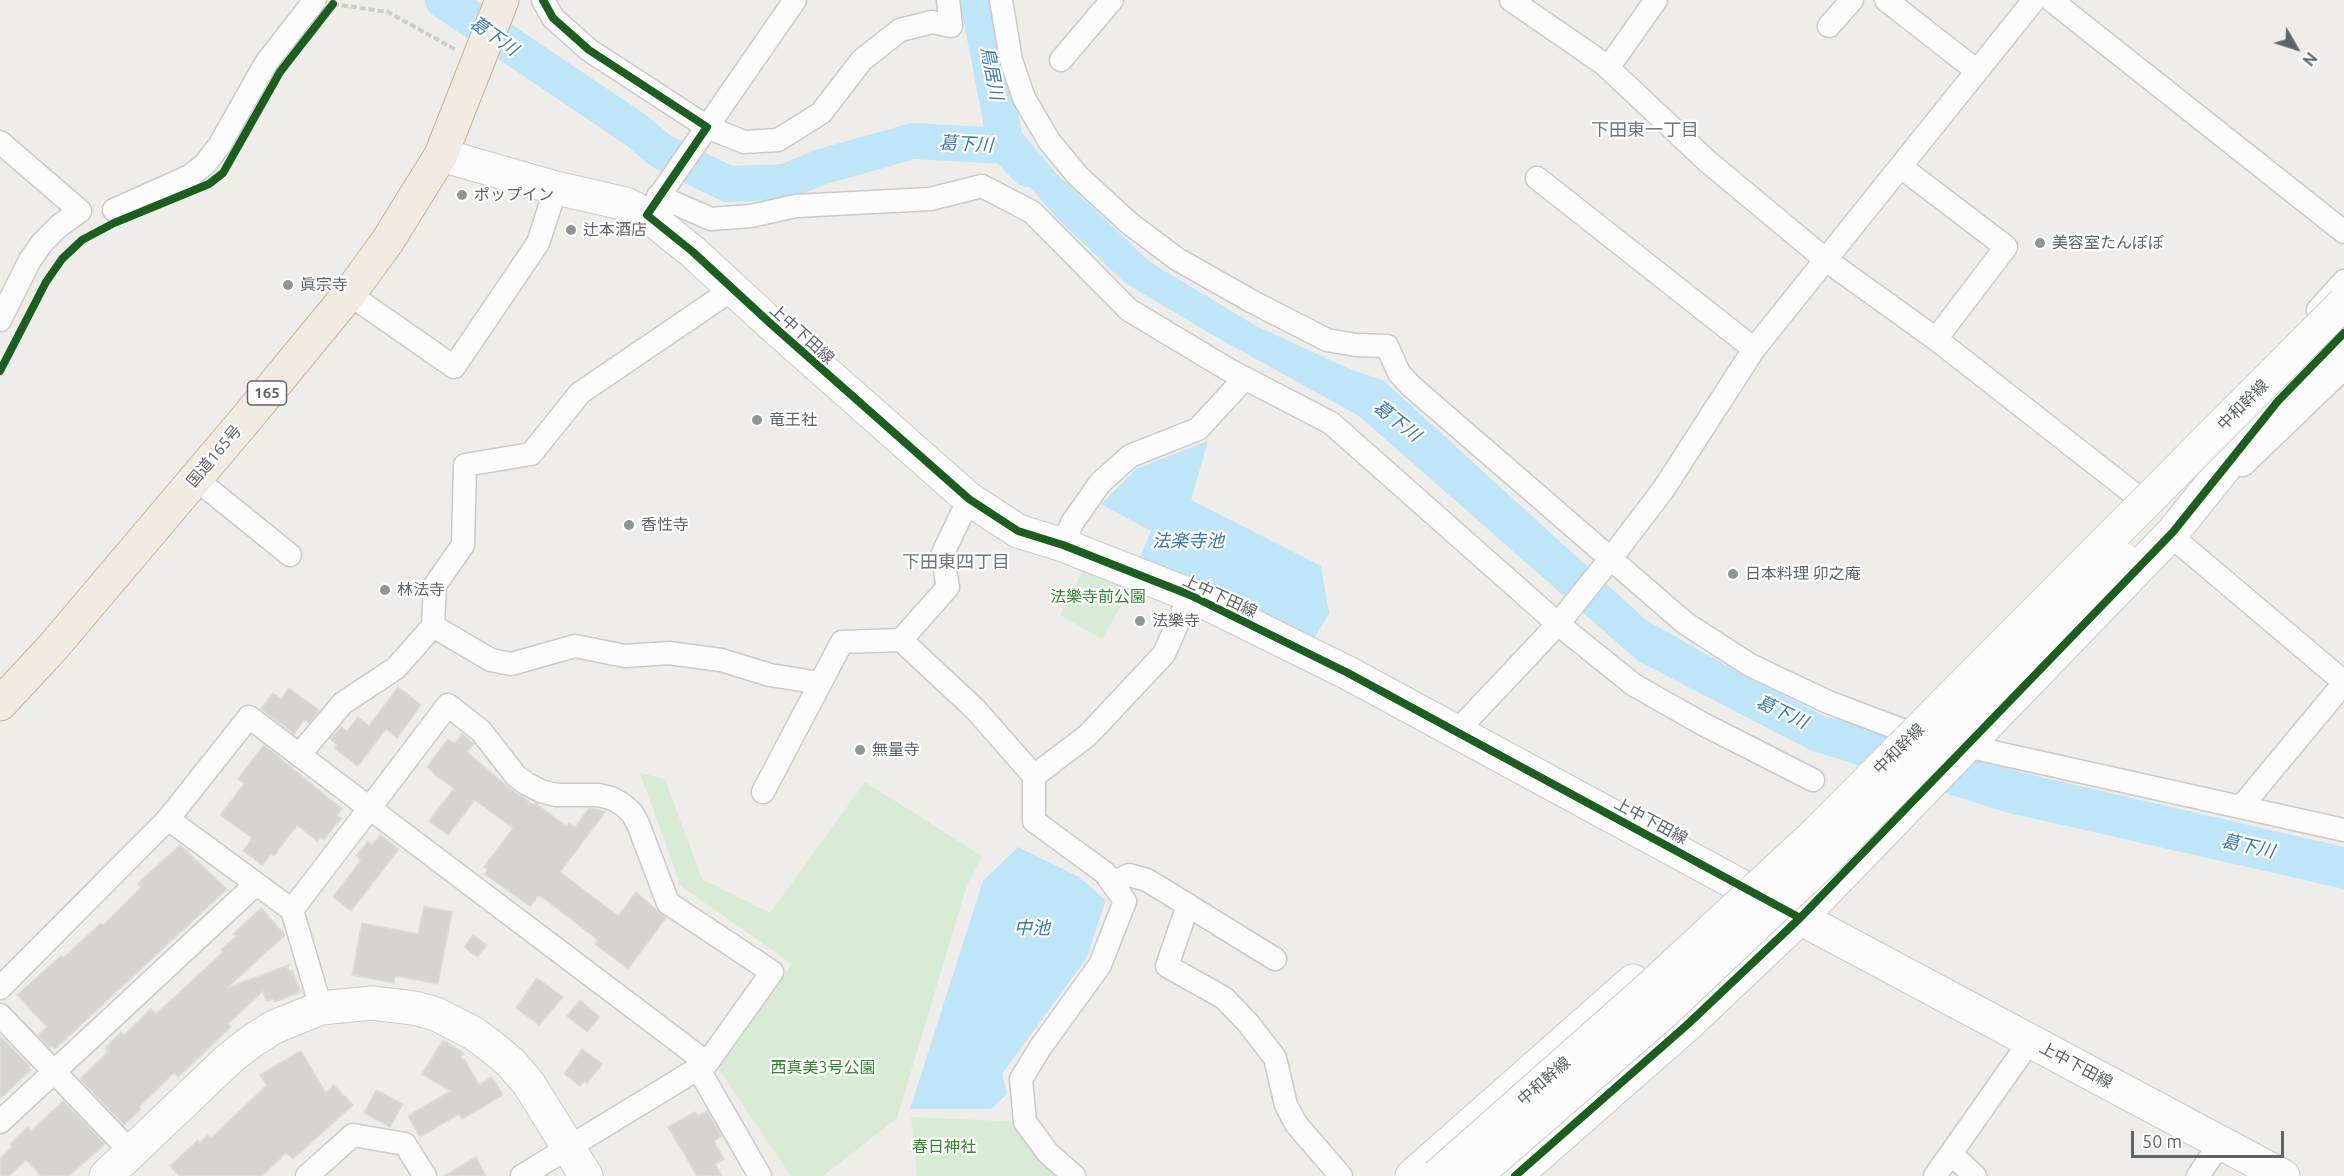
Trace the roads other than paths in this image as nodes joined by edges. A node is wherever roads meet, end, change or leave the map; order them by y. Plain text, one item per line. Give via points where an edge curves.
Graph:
1 (501, 0) edge
2 (543, 0) edge
3 (795, 0) edge
4 (948, 0) edge
5 (1000, 0) edge
6 (1112, 0) edge
7 (1511, 0) edge
8 (1656, 0) edge
9 (1852, 0) edge
10 (1888, 0) edge
11 (2034, 0) edge
12 (2051, 0) edge
13 (326, 4) edge
14 (1829, 26) dead end
15 (1061, 60) dead end
16 (1608, 68) junction
17 (1977, 71) junction
18 (707, 127) junction
19 (0, 142) edge
20 (441, 154) junction
21 (1900, 167) junction
22 (1537, 178) dead end
23 (556, 188) junction
24 (653, 205) junction
25 (114, 210) dead end
26 (2344, 232) edge
27 (1826, 260) junction
28 (2344, 281) edge
29 (733, 289) junction
30 (349, 294) junction
31 (2344, 303) edge
32 (2344, 314) edge
33 (0, 320) edge
34 (2344, 333) edge
35 (1936, 339) junction
36 (1754, 349) junction
37 (2344, 368) edge
38 (1245, 378) junction
39 (196, 478) junction
40 (969, 499) junction
41 (2143, 501) junction
42 (2170, 535) junction
43 (1062, 545) junction
44 (290, 555) dead end
45 (1611, 558) junction
46 (1190, 595) junction
47 (1558, 624) junction
48 (433, 626) junction
49 (901, 640) junction
50 (2344, 682) edge
51 (820, 683) junction
52 (0, 704) edge
53 (1902, 730) junction
54 (1456, 732) junction
55 (1966, 746) junction
56 (299, 755) junction
57 (1034, 776) junction
58 (1825, 786) junction
59 (763, 792) dead end
60 (2241, 807) junction
61 (368, 808) junction
62 (168, 819) junction
63 (2344, 830) edge
64 (1112, 883) junction
65 (256, 884) junction
66 (1742, 886) junction
67 (1188, 905) junction
68 (292, 910) junction
69 (1800, 918) junction
70 (1275, 959) dead end
71 (0, 988) edge
72 (321, 1008) junction
73 (0, 1015) edge
74 (2030, 1041) junction
75 (702, 1065) junction
76 (54, 1072) junction
77 (0, 1122) edge
78 (2220, 1143) junction
79 (569, 1148) junction
80 (131, 1152) junction
81 (1951, 1154) junction
82 (106, 1176) edge
83 (307, 1176) edge
84 (425, 1176) edge
85 (522, 1176) edge
86 (586, 1176) edge
87 (760, 1176) edge
88 (1074, 1176) edge
89 (1341, 1176) edge
90 (1412, 1176) edge
91 (1437, 1176) edge
92 (1475, 1176) edge
93 (1515, 1176) edge
94 (1935, 1176) edge
95 (1975, 1176) edge
96 (2198, 1176) edge
97 (2283, 1176) edge

1 - 20 highway, 国道165号 / 165
2 - 18 street via 553,18 589,50
3 - 18 street
4 - 18 street via 951,26 932,22 900,30 862,60 821,113 777,140 744,142
5 - 45 street via 1011,60 1024,98 1049,141 1078,176 1129,223 1177,259 1327,340 1387,346 1399,373 1411,386
6 - 15 street
7 - 16 street
8 - 16 street
9 - 14 street
10 - 17 street
11 - 17 street
12 - 26 street
13 - 25 street via 266,63 205,164 190,176
16 - 27 street via 1707,161
17 - 21 street
18 - 24 street
19 - 33 street via 80,211 42,243
20 - 23 main road, 上中下田線
20 - 30 highway, 国道165号 / 165 via 387,242
21 - 27 street
21 - 35 street via 2006,247
22 - 36 street
23 - 24 main road, 上中下田線 via 626,204
23 - 30 street via 538,243 454,367
24 - 29 main road, 上中下田線
24 - 38 street via 711,219 751,216 796,206 930,199 982,186 1032,212 1130,310
27 - 35 street
27 - 36 street
28 - 41 street
29 - 40 main road, 上中下田線
29 - 48 street via 580,393 531,454 465,465 464,545 435,585
30 - 39 highway, 国道165号 / 165
31 - 91 main road, 中和幹線, bridge via 1812,837
32 - 41 main road via 2277,383
34 - 42 main road via 2278,401
34 - 92 main road, 中和幹線, bridge via 1828,857 1665,1011
35 - 41 street
36 - 45 street via 1663,490
37 - 42 street
38 - 43 street via 1198,429 1130,456 1100,483
38 - 47 street via 1331,423
39 - 44 street
39 - 52 highway, 国道165号 / 165
40 - 43 main road, 上中下田線 via 1018,531
40 - 49 street via 942,555 948,587
41 - 53 main road
42 - 50 street
42 - 55 main road
43 - 46 main road, 上中下田線
45 - 47 street
45 - 53 street via 1685,623 1750,665 1828,702
46 - 54 main road, 上中下田線 via 1348,673
46 - 57 street via 1164,654 1088,735
47 - 54 street
47 - 58 street via 1634,685
48 - 51 street via 491,660 511,664 575,646 625,656 669,653 721,660 770,675
48 - 56 street via 396,668 343,703
49 - 51 street via 842,642
49 - 57 street via 975,709
50 - 60 street
51 - 59 street
53 - 55 street
53 - 58 main road
54 - 66 main road, 上中下田線
55 - 60 street
55 - 69 main road
56 - 61 street
56 - 62 street via 249,717
57 - 64 street via 1034,821 1105,873
58 - 66 main road
60 - 63 street
61 - 68 street
61 - 75 street
61 - 75 street via 448,705 481,731 516,776 527,784 556,795 598,795 622,804 638,824 668,903 772,972
62 - 65 street
62 - 71 street
64 - 67 street via 1129,875 1147,880
64 - 88 street via 1125,901 1100,965 1022,1079 1025,1122 1048,1153
65 - 68 street
65 - 76 street
66 - 69 main road, 上中下田線
66 - 90 main road
67 - 70 street
67 - 89 street via 1167,966 1224,998 1248,1023 1275,1058 1286,1105 1296,1124
68 - 72 street
69 - 74 main road, 上中下田線
69 - 93 main road via 1688,1024
72 - 79 main road via 372,1003 414,1008 436,1014 473,1033 511,1063 529,1084
72 - 80 main road via 274,1027 252,1041
73 - 76 street
74 - 78 main road, 上中下田線
74 - 81 street
75 - 79 street
75 - 87 street
76 - 77 street
76 - 80 street
78 - 96 street
78 - 97 main road, 上中下田線
79 - 85 street
79 - 86 main road
80 - 82 main road
81 - 94 street
81 - 95 street
83 - 84 street via 353,1135 405,1144

